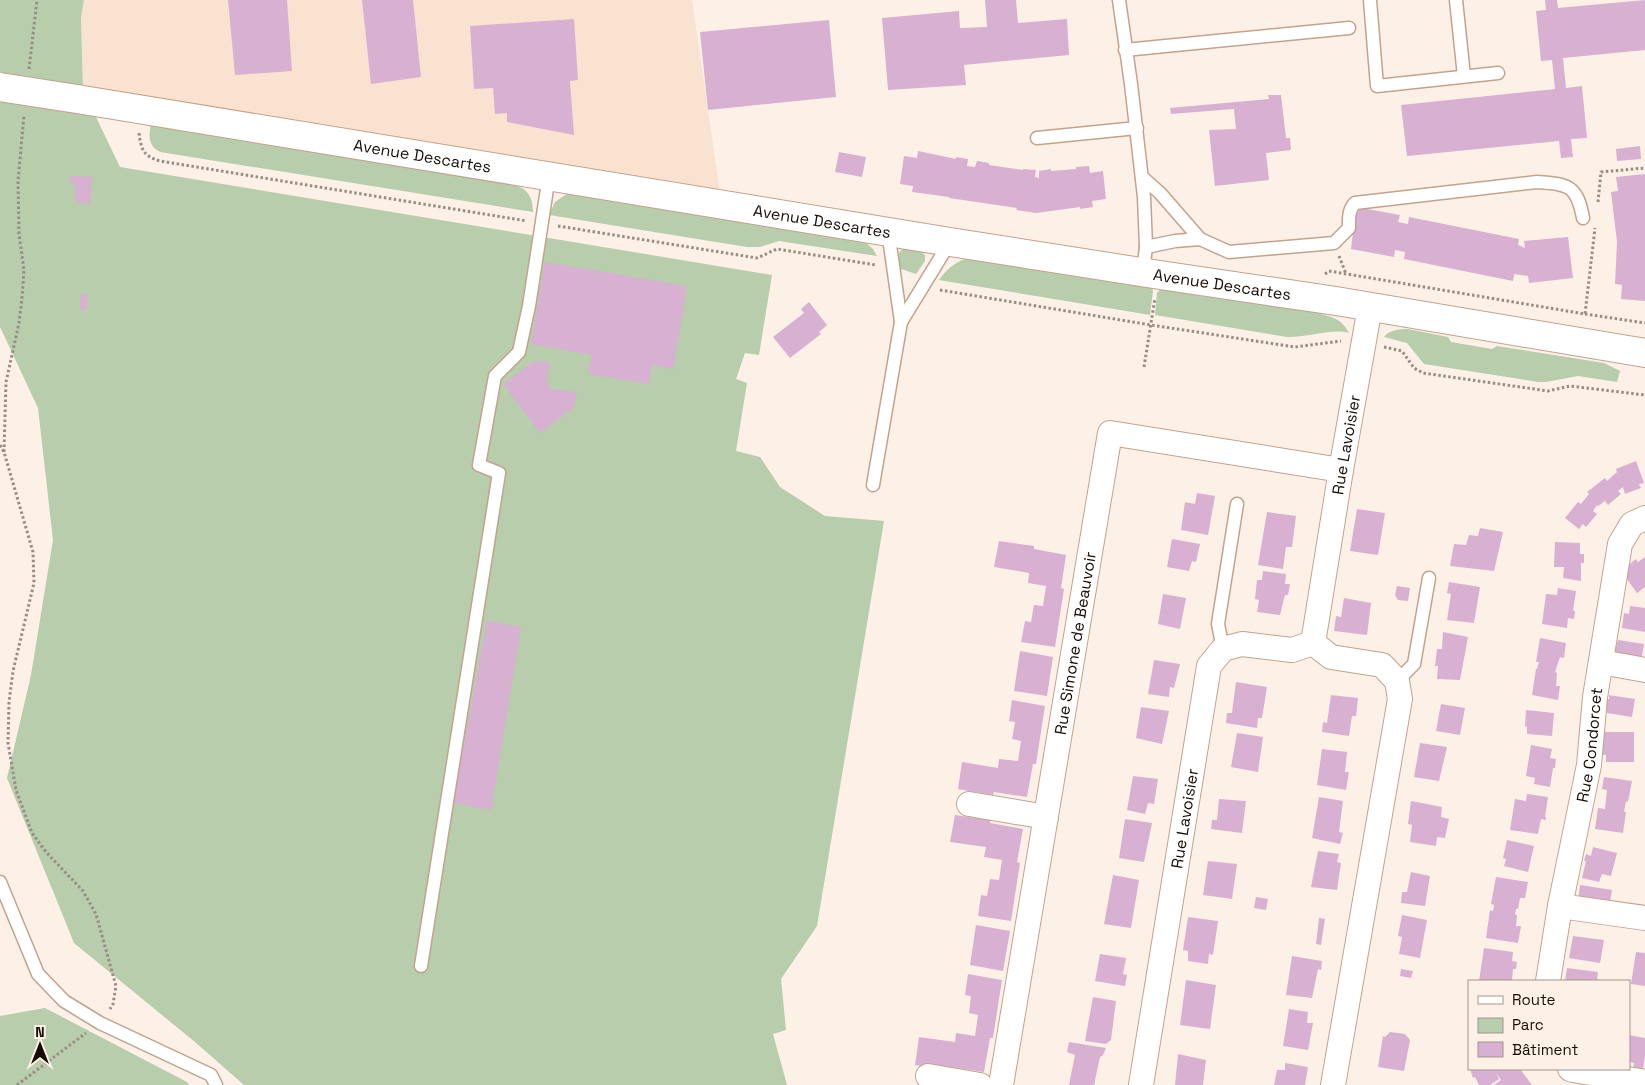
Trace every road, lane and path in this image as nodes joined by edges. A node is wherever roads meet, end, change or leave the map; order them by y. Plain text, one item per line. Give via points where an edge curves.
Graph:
1 (37, 0) edge
2 (1119, 0) edge
3 (1370, 0) edge
4 (1456, 0) edge
5 (1349, 28) dead end
6 (1126, 50) junction
7 (28, 72) dead end
8 (1498, 73) dead end
9 (1464, 76) junction
10 (0, 87) edge
11 (24, 112) dead end
12 (1136, 128) junction
13 (1037, 138) dead end
14 (1645, 168) edge
15 (549, 176) junction
16 (1142, 177) junction
17 (1597, 210) dead end
18 (1590, 219) joint
19 (888, 231) junction
20 (1200, 239) junction
21 (950, 242) junction
22 (1145, 259) junction
23 (1297, 296) junction
24 (1370, 307) junction
25 (1585, 314) junction
26 (901, 322) junction
27 (1645, 323) edge
28 (1149, 336) dead end
29 (1645, 353) edge
30 (1144, 366) dead end
31 (0, 445) edge
32 (4, 452) junction
33 (1341, 470) junction
34 (873, 485) dead end
35 (1237, 504) dead end
36 (1645, 518) edge
37 (1429, 578) dead end
38 (1313, 643) junction
39 (1224, 649) junction
40 (1601, 662) junction
41 (1645, 670) edge
42 (1397, 681) junction
43 (969, 804) dead end
44 (1046, 817) junction
45 (0, 882) edge
46 (1560, 906) junction
47 (1645, 918) edge
48 (421, 966) dead end
49 (1548, 980) edge
50 (100, 1023) junction
51 (1573, 1070) edge
52 (928, 1076) dead end
53 (21, 1081) junction
54 (1645, 1082) edge
55 (17, 1085) edge
56 (24, 1085) edge
57 (216, 1085) edge
58 (980, 1085) edge
59 (1001, 1085) edge
60 (1141, 1085) edge
61 (1333, 1085) edge

1 - 7 path
2 - 6 lane
3 - 9 lane via 1377,86
4 - 9 lane
5 - 6 lane
6 - 12 lane
8 - 9 lane
10 - 15 main road, Avenue Descartes, bridge
11 - 32 path via 18,181 19,234 24,270 20,323 6,382
12 - 13 lane
12 - 16 lane
14 - 17 path via 1601,172
15 - 19 main road, Avenue Descartes
15 - 48 lane via 530,306 519,352 495,376 479,465 499,473
16 - 20 lane
16 - 22 lane
18 - 20 lane via 1572,189 1560,183 1537,182 1356,203 1349,213 1349,228 1334,244 1229,252
18 - 25 path
19 - 21 main road, Avenue Descartes
19 - 26 lane
20 - 22 lane via 1175,241
21 - 22 main road, Avenue Descartes
21 - 26 lane
22 - 23 main road, Avenue Descartes
23 - 24 main road, Avenue Descartes
23 - 25 path via 1329,271
24 - 29 main road, Avenue Descartes
24 - 33 street, Rue Lavoisier
25 - 27 path
26 - 34 lane
28 - 30 path
31 - 32 path
32 - 50 path via 33,552 34,570 34,583 11,686 8,727 16,790 32,833 82,891 96,914 116,986 113,1004
33 - 38 street, Rue Lavoisier
33 - 44 street, Rue Simone de Beauvoir via 1110,433
35 - 39 lane via 1218,624
36 - 40 street, Rue Condorcet via 1632,524 1620,544
37 - 42 lane via 1414,664
38 - 39 street via 1292,650 1242,644
38 - 42 street via 1330,657 1382,665
39 - 60 street, Rue Lavoisier via 1209,666
40 - 41 street
40 - 46 street, Rue Condorcet via 1588,765
42 - 61 street via 1400,699
43 - 44 street
44 - 59 street, Rue Simone de Beauvoir
45 - 50 lane via 38,974 64,1001
46 - 47 street
46 - 49 street, Rue Condorcet
50 - 53 path
50 - 57 lane via 211,1075
51 - 54 street
52 - 58 street
53 - 55 path
53 - 56 path

